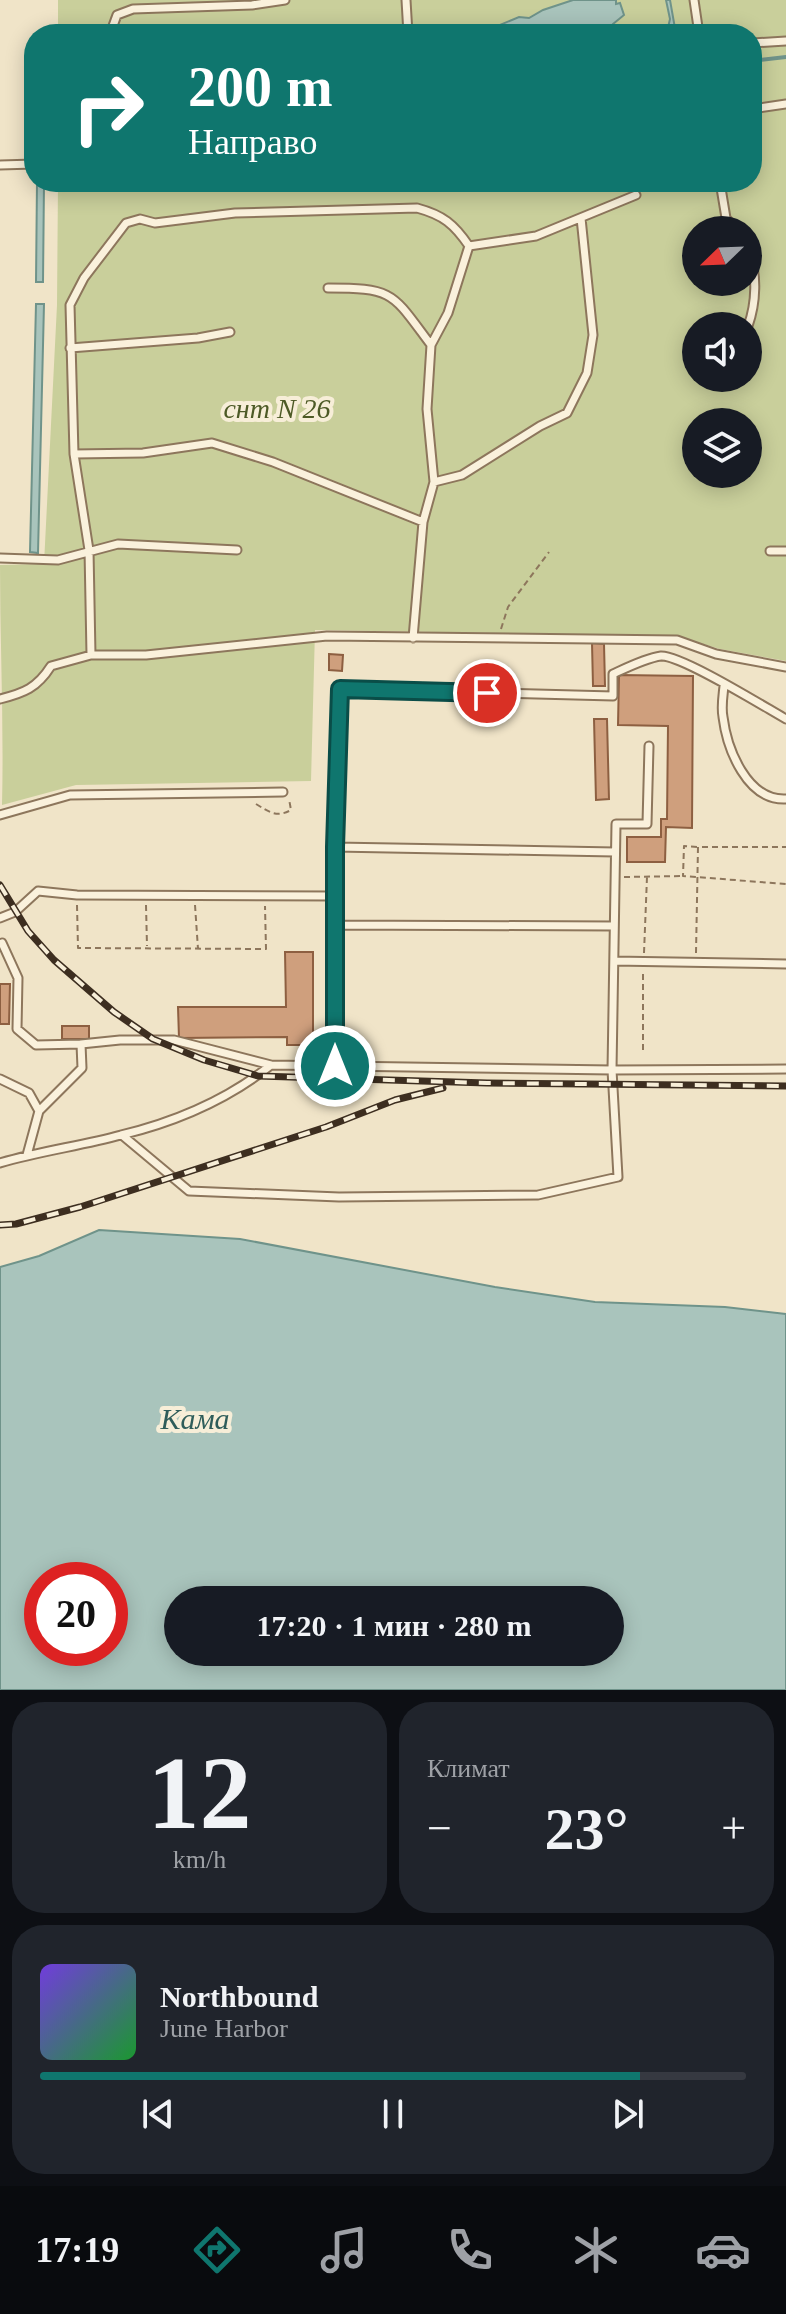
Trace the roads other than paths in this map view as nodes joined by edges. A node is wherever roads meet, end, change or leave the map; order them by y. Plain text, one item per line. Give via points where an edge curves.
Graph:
1 (285, 0) edge
2 (406, 0) edge
3 (694, 0) edge
4 (114, 24) edge
5 (407, 24) edge
6 (698, 24) edge
7 (786, 41) edge
8 (762, 42) edge
9 (786, 104) edge
10 (762, 108) edge
11 (24, 164) edge
12 (0, 165) edge
13 (722, 192) edge
14 (636, 195) dead end
15 (726, 216) edge
16 (581, 218) junction
17 (469, 246) junction
18 (328, 288) dead end
19 (230, 332) dead end
20 (431, 345) junction
21 (70, 348) junction
22 (74, 454) junction
23 (434, 482) junction
24 (423, 522) junction
25 (89, 550) junction
26 (237, 550) dead end
27 (770, 551) dead end
28 (786, 551) edge
29 (0, 558) edge
30 (413, 638) junction
31 (91, 655) junction
32 (786, 667) edge
33 (724, 686) junction
34 (0, 699) edge
35 (786, 719) edge
36 (649, 746) dead end
37 (283, 792) road end
38 (786, 799) edge
39 (0, 815) edge
40 (335, 847) junction
41 (615, 852) junction
42 (334, 896) junction
43 (0, 918) edge
44 (334, 925) junction
45 (614, 926) junction
46 (2, 943) dead end
47 (614, 961) junction
48 (786, 964) edge
49 (81, 1044) junction
50 (271, 1065) junction
51 (335, 1066) junction
52 (786, 1069) edge
53 (612, 1070) junction
54 (0, 1079) edge
55 (39, 1111) junction
56 (122, 1135) junction
57 (27, 1155) junction
58 (0, 1163) edge

1 - 4 lane via 133,9 117,15
2 - 5 lane
3 - 6 lane
7 - 8 lane
9 - 10 lane
11 - 12 lane
13 - 15 lane
14 - 16 lane
16 - 17 lane via 536,236
16 - 23 lane via 593,335 587,373 567,413 462,475
17 - 20 lane via 448,313
17 - 21 lane via 455,225 417,208 133,220 84,278 70,305
18 - 20 lane via 389,295
19 - 21 lane
20 - 23 lane via 427,409
21 - 22 lane
22 - 24 lane via 143,453 212,443
22 - 25 lane
23 - 24 lane
24 - 30 lane
25 - 26 lane via 118,544
25 - 29 lane via 58,560
25 - 31 lane
27 - 28 lane
30 - 31 lane via 327,636 146,655
30 - 32 lane via 677,640 716,654
31 - 34 lane via 51,666 27,693
33 - 35 lane
33 - 38 lane via 723,717 742,775 762,792
33 - 40 lane via 684,660 662,656 613,674 613,696 340,689
36 - 41 lane via 647,824 616,824
37 - 39 lane via 70,795
40 - 41 lane
40 - 42 lane
41 - 45 lane
42 - 43 lane via 38,891
42 - 44 lane
44 - 45 lane
44 - 51 lane
45 - 47 lane
46 - 49 lane via 18,978 17,1029 36,1045
47 - 48 lane
47 - 53 lane
49 - 50 lane via 174,1040
49 - 55 lane via 82,1068
50 - 51 lane
50 - 56 lane via 235,1093
51 - 53 lane
52 - 53 lane
53 - 56 lane via 618,1177 538,1195 339,1197 189,1191
54 - 55 lane via 29,1093
55 - 57 lane
56 - 57 lane
57 - 58 lane

